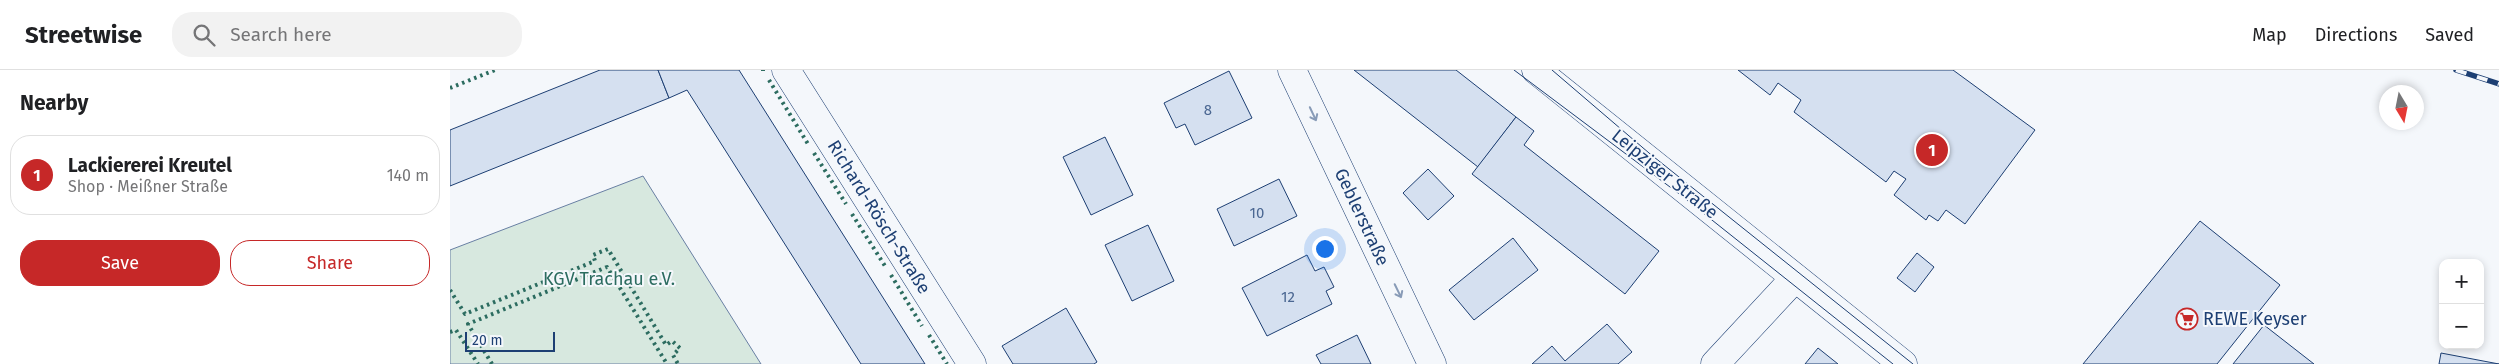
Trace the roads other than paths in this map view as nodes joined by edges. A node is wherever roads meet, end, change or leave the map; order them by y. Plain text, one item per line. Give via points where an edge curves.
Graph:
1 (786, 70) edge
2 (1292, 70) edge
3 (1536, 70) edge
4 (1795, 278) junction
5 (972, 364) edge
6 (1432, 364) edge
7 (1715, 364) edge
8 (1903, 364) edge

1 - 5 street, Richard-Rösch-Straße
2 -> 6 street, Geblerstraße
3 - 4 street, Leipziger Straße
4 - 7 street
4 - 8 street, Leipziger Straße

